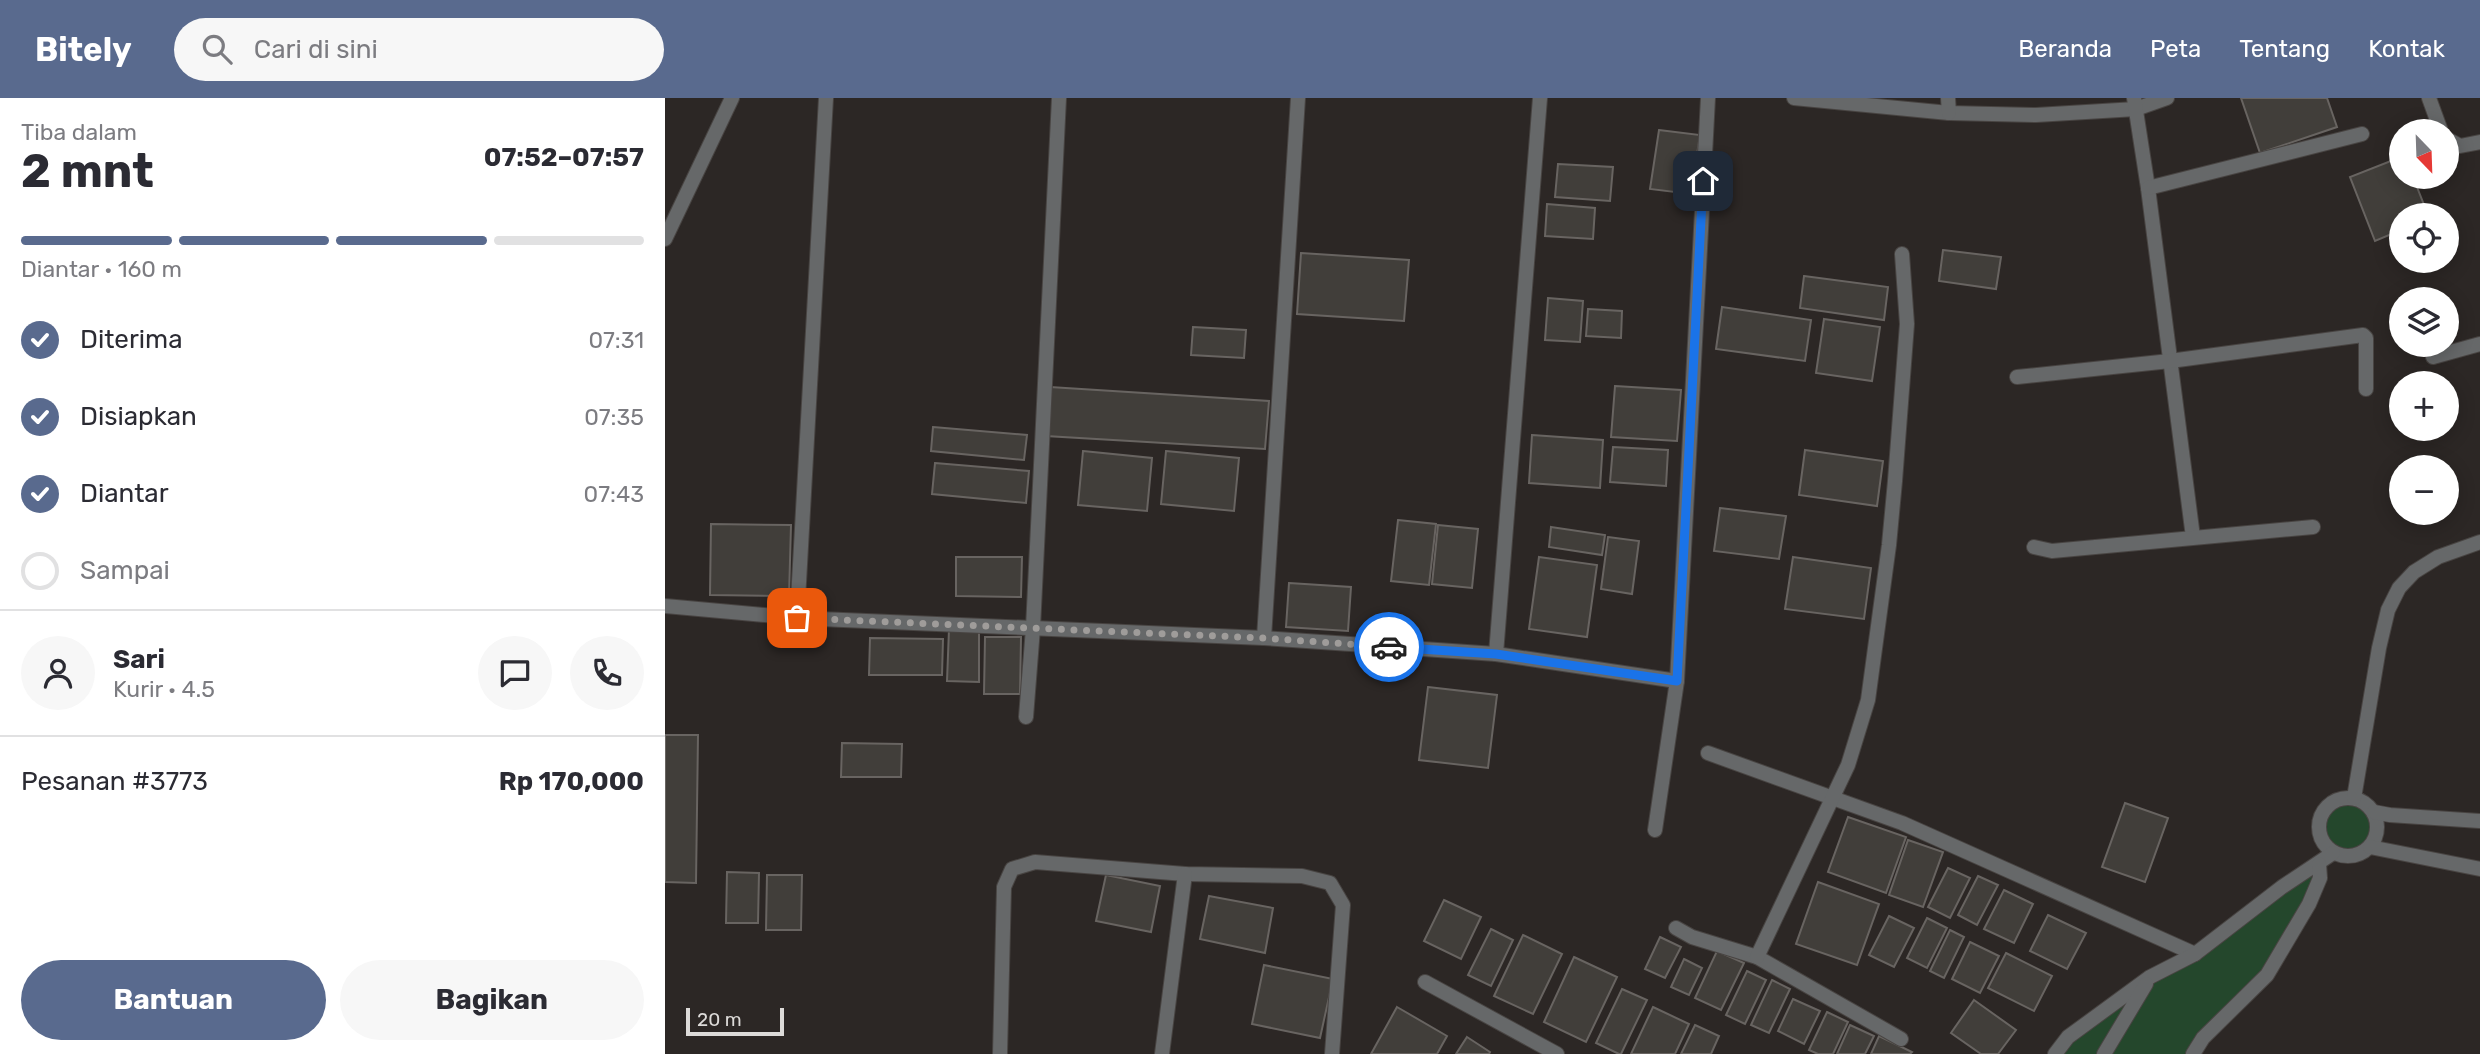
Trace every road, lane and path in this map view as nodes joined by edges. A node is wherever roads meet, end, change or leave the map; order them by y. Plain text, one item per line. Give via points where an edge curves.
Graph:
1 (732, 98) edge
2 (826, 98) edge
3 (1059, 98) edge
4 (1298, 98) edge
5 (1540, 98) edge
6 (1708, 98) edge
7 (1794, 98) edge
8 (2167, 98) edge
9 (2429, 98) edge
10 (2135, 104) edge
11 (1949, 106) edge
12 (2437, 119) edge
13 (2362, 134) dead end
14 (2480, 142) edge
15 (2459, 145) edge
16 (2148, 188) junction
17 (665, 239) edge
18 (1902, 254) dead end
19 (2480, 344) edge
20 (2459, 350) edge
21 (2170, 361) junction
22 (2017, 377) dead end
23 (2366, 389) dead end
24 (2313, 527) dead end
25 (2193, 537) junction
26 (2480, 542) edge
27 (2034, 547) dead end
28 (665, 607) edge
29 (797, 618) junction
30 (1033, 628) junction
31 (1263, 638) junction
32 (1496, 654) junction
33 (1677, 681) junction
34 (1026, 717) dead end
35 (1708, 753) dead end
36 (1833, 798) junction
37 (2354, 798) junction
38 (2374, 812) junction
39 (2480, 821) edge
40 (1655, 830) dead end
41 (2370, 847) junction
42 (2333, 853) junction
43 (2319, 864) junction
44 (2480, 869) edge
45 (1185, 874) junction
46 (1676, 928) dead end
47 (2195, 954) junction
48 (1757, 957) junction
49 (2150, 977) junction
50 (1425, 982) dead end
51 (1901, 1039) dead end
52 (1000, 1054) edge
53 (1162, 1054) edge
54 (1332, 1054) edge
55 (1557, 1054) edge
56 (2055, 1054) edge
57 (2104, 1054) edge
58 (2193, 1054) edge

1 - 17 street
2 - 29 street
3 - 30 street
4 - 31 street
5 - 32 street
6 - 33 street
7 - 11 street
8 - 10 street
9 - 12 street
10 - 11 street via 2036,115
10 - 16 street
13 - 16 street
14 - 15 street
16 - 21 street
18 - 36 street via 1907,324 1888,556 1868,700
19 - 20 street
21 - 22 street
21 - 23 street via 2363,335
21 - 25 street
24 - 25 street
25 - 27 street via 2052,551
26 - 37 street via 2438,557 2414,572 2388,610
28 - 29 street
29 - 30 street
30 - 31 street
30 - 34 street
31 - 32 street
32 - 33 street
33 - 40 street
35 - 36 street
36 - 47 street via 1902,823
36 - 48 street
37 - 38 street
37 - 42 street via 2336,800 2319,821 2321,839
38 - 39 street
38 - 41 street via 2378,830
41 - 42 street via 2356,856
41 - 44 street
42 - 43 street
43 - 47 street
43 - 58 street via 2316,890 2267,975 2203,1038
45 - 52 street via 1035,862 1012,869 1004,887
45 - 53 street
45 - 54 street via 1302,876 1330,883 1343,905
46 - 48 street
47 - 49 street
48 - 51 street
49 - 56 street via 2068,1037
49 - 57 street
50 - 55 street

